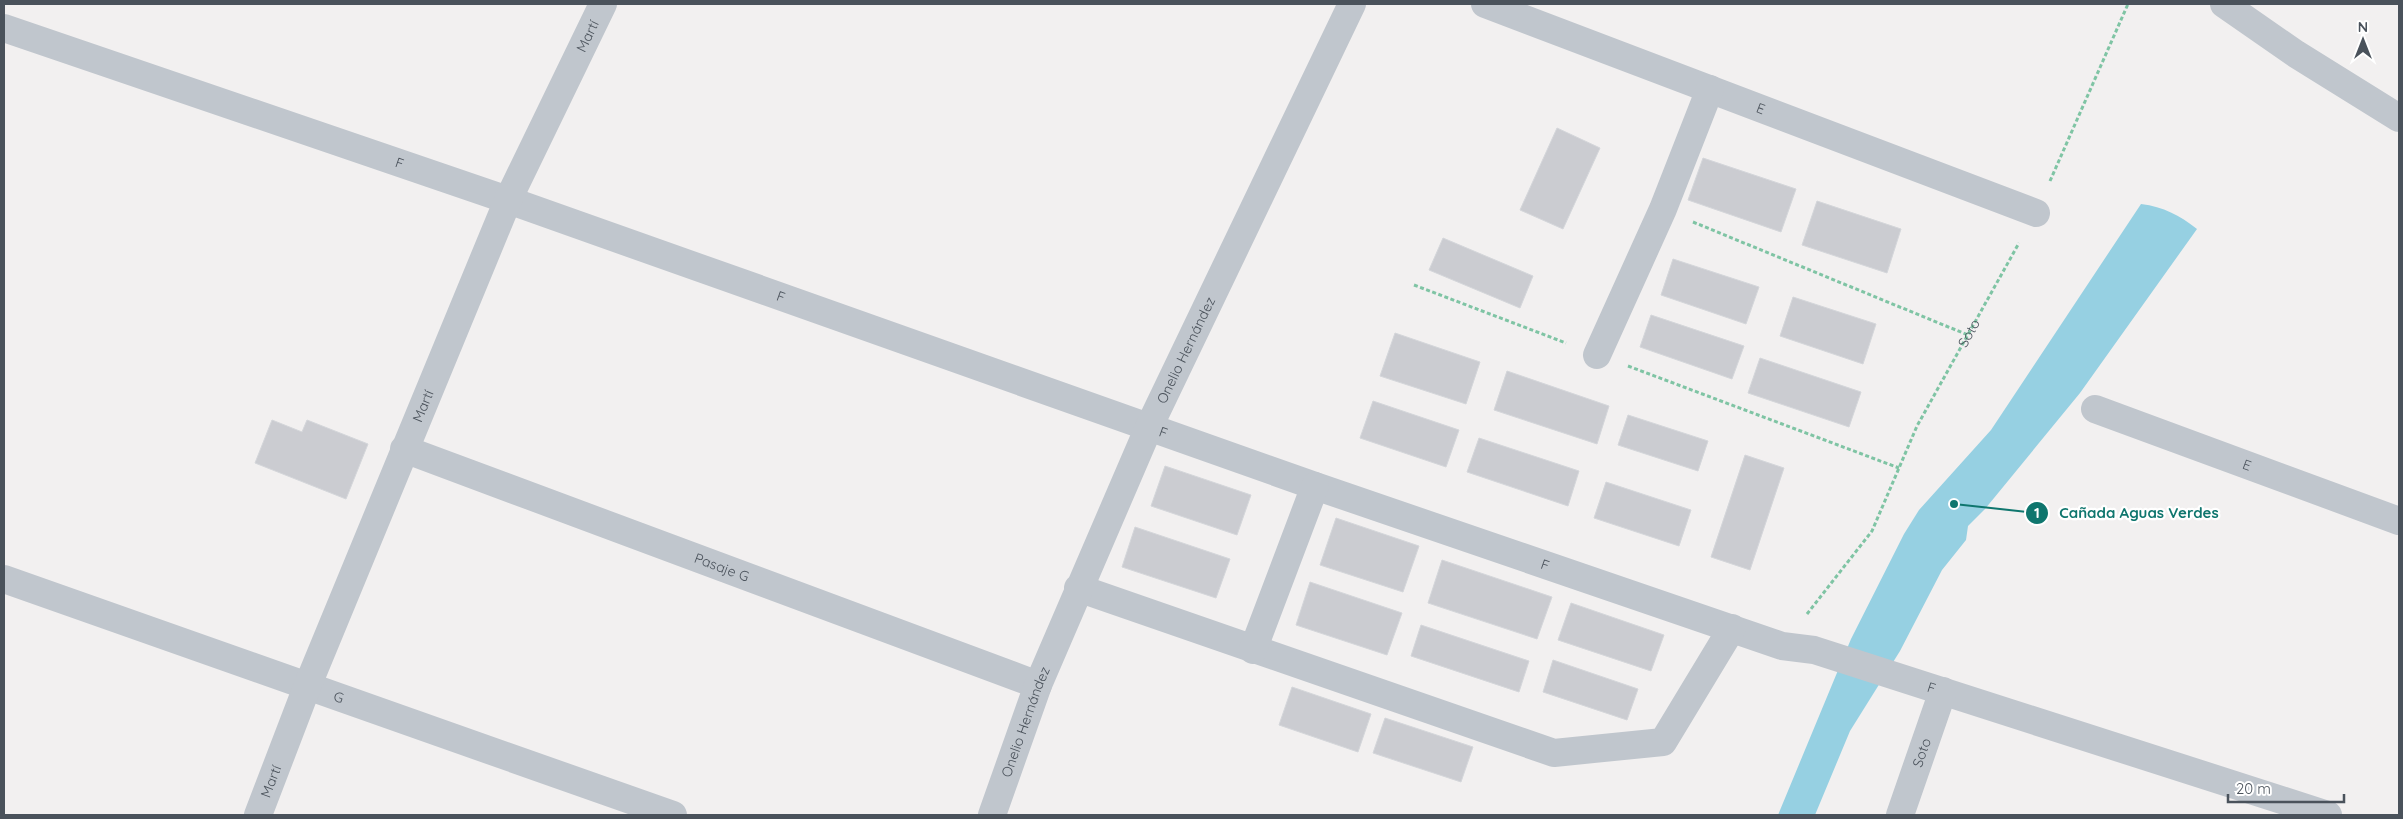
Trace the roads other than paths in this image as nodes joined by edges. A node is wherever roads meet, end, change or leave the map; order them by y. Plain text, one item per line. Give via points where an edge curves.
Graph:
1 (603, 4) edge
2 (1352, 4) edge
3 (1485, 4) edge
4 (2226, 5) edge
5 (4, 28) edge
6 (1710, 89) junction
7 (2399, 118) edge
8 (508, 200) junction
9 (2036, 213) road end
10 (1597, 355) road end
11 (2094, 409) dead end
12 (1149, 427) junction
13 (404, 449) junction
14 (1315, 486) junction
15 (2399, 521) edge
16 (4, 579) edge
17 (1078, 588) junction
18 (1732, 628) junction
19 (1253, 650) junction
20 (1038, 685) junction
21 (307, 687) junction
22 (1943, 690) junction
23 (659, 813) edge
24 (258, 815) edge
25 (992, 815) edge
26 (1900, 815) edge
27 (2328, 815) edge

1 - 8 street, Martí
2 - 12 street, Onelio Hernández
3 - 6 street, E
4 - 7 street via 2296,54
5 - 8 street, F
6 - 9 street, E
6 - 10 street via 1663,209
8 - 12 street, F
8 - 13 street, Martí
11 - 15 street, E
12 - 14 street, F
12 - 17 street, Onelio Hernández
13 - 20 street, Pasaje G
13 - 21 street, Martí
14 - 18 street, F
14 - 19 street
16 - 21 street, G
17 - 19 street
17 - 20 street, Onelio Hernández
18 - 19 street via 1663,742 1554,753
18 - 22 street, F via 1782,646 1814,650
20 - 25 street, Onelio Hernández
21 - 23 street, G
21 - 24 street, Martí
22 - 26 street, Soto
22 - 27 street, F

